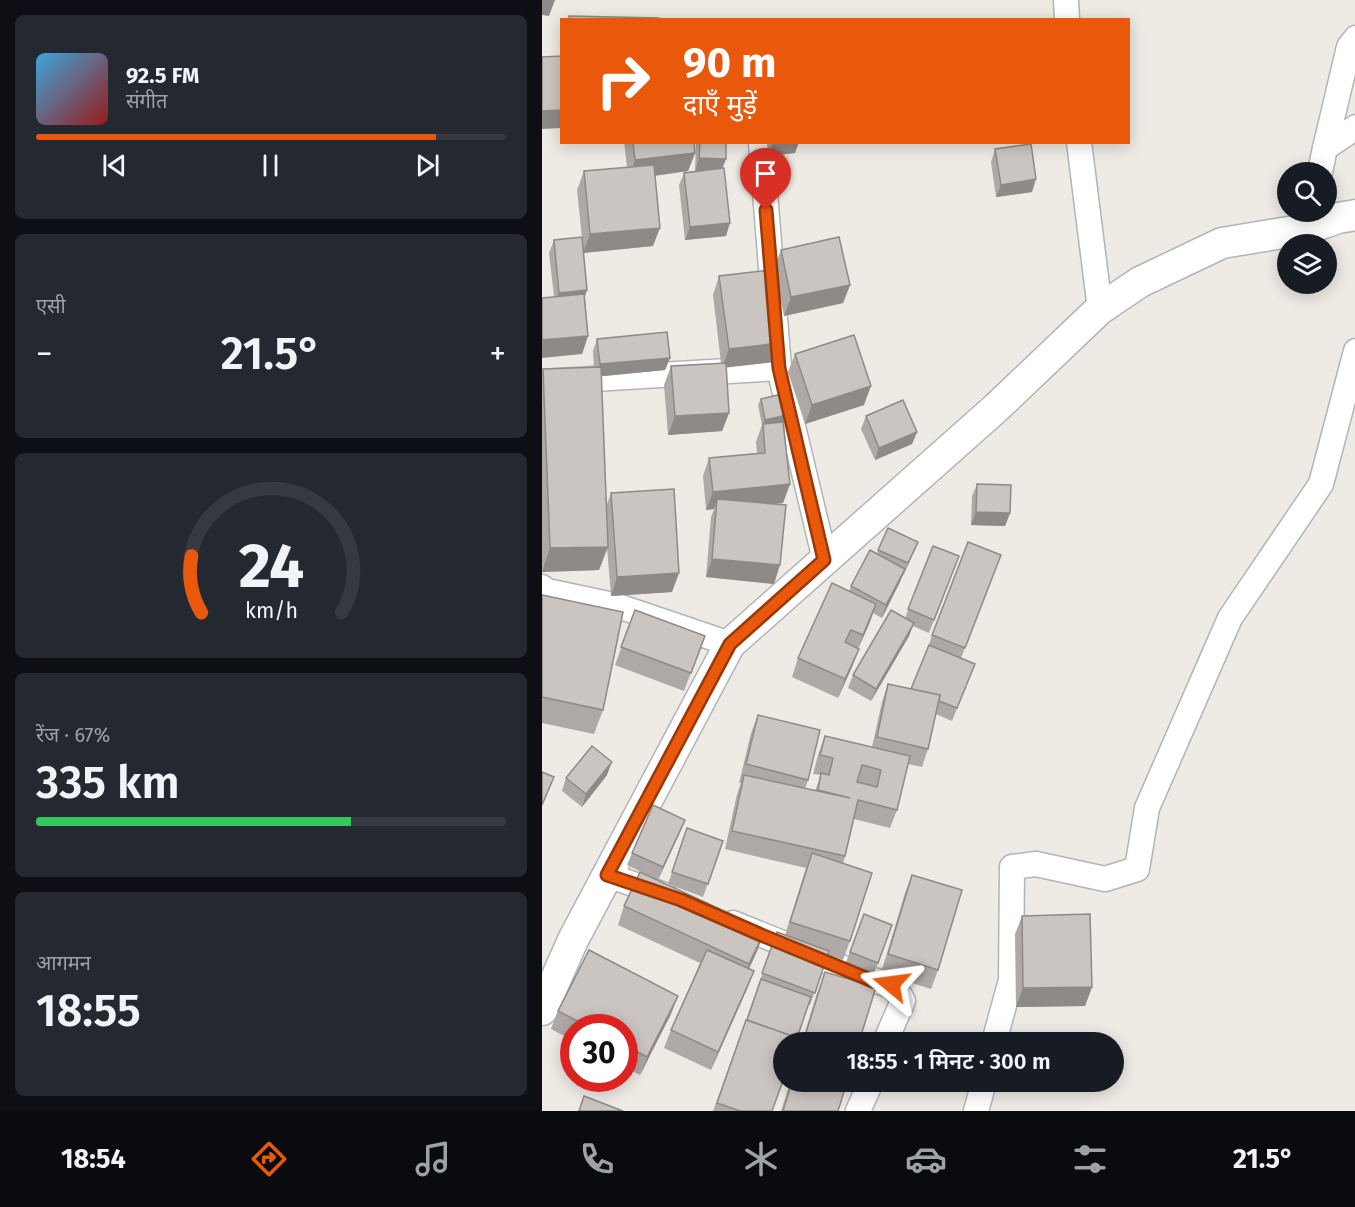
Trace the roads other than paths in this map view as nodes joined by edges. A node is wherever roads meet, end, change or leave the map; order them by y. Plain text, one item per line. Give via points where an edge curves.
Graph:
1 (1066, 0) edge
2 (1067, 18) edge
3 (1355, 38) edge
4 (1355, 127) edge
5 (761, 144) edge
6 (1079, 144) edge
7 (1325, 148) junction
8 (1322, 162) edge
9 (1355, 215) edge
10 (1337, 218) edge
11 (1301, 222) edge
12 (1100, 309) junction
13 (1355, 351) edge
14 (779, 368) junction
15 (542, 382) edge
16 (824, 560) junction
17 (542, 587) edge
18 (730, 644) junction
19 (607, 875) junction
20 (542, 1010) edge
21 (889, 1032) edge
22 (997, 1032) edge
23 (867, 1092) edge
24 (981, 1092) edge
25 (858, 1111) edge
26 (976, 1111) edge

1 - 2 street
3 - 7 street via 1349,47
4 - 7 street
5 - 14 street
6 - 12 street
7 - 8 street
9 - 10 street
11 - 12 street via 1222,243 1140,282
12 - 16 street via 996,408
13 - 22 street via 1321,484 1230,618 1147,808 1137,869 1105,879 1036,864 1012,867 1011,980
14 - 15 street
14 - 16 street
16 - 18 street
17 - 18 street via 618,606
18 - 19 street
19 - 20 street
19 - 21 street via 873,981 891,984 902,1001
23 - 25 street
24 - 26 street

